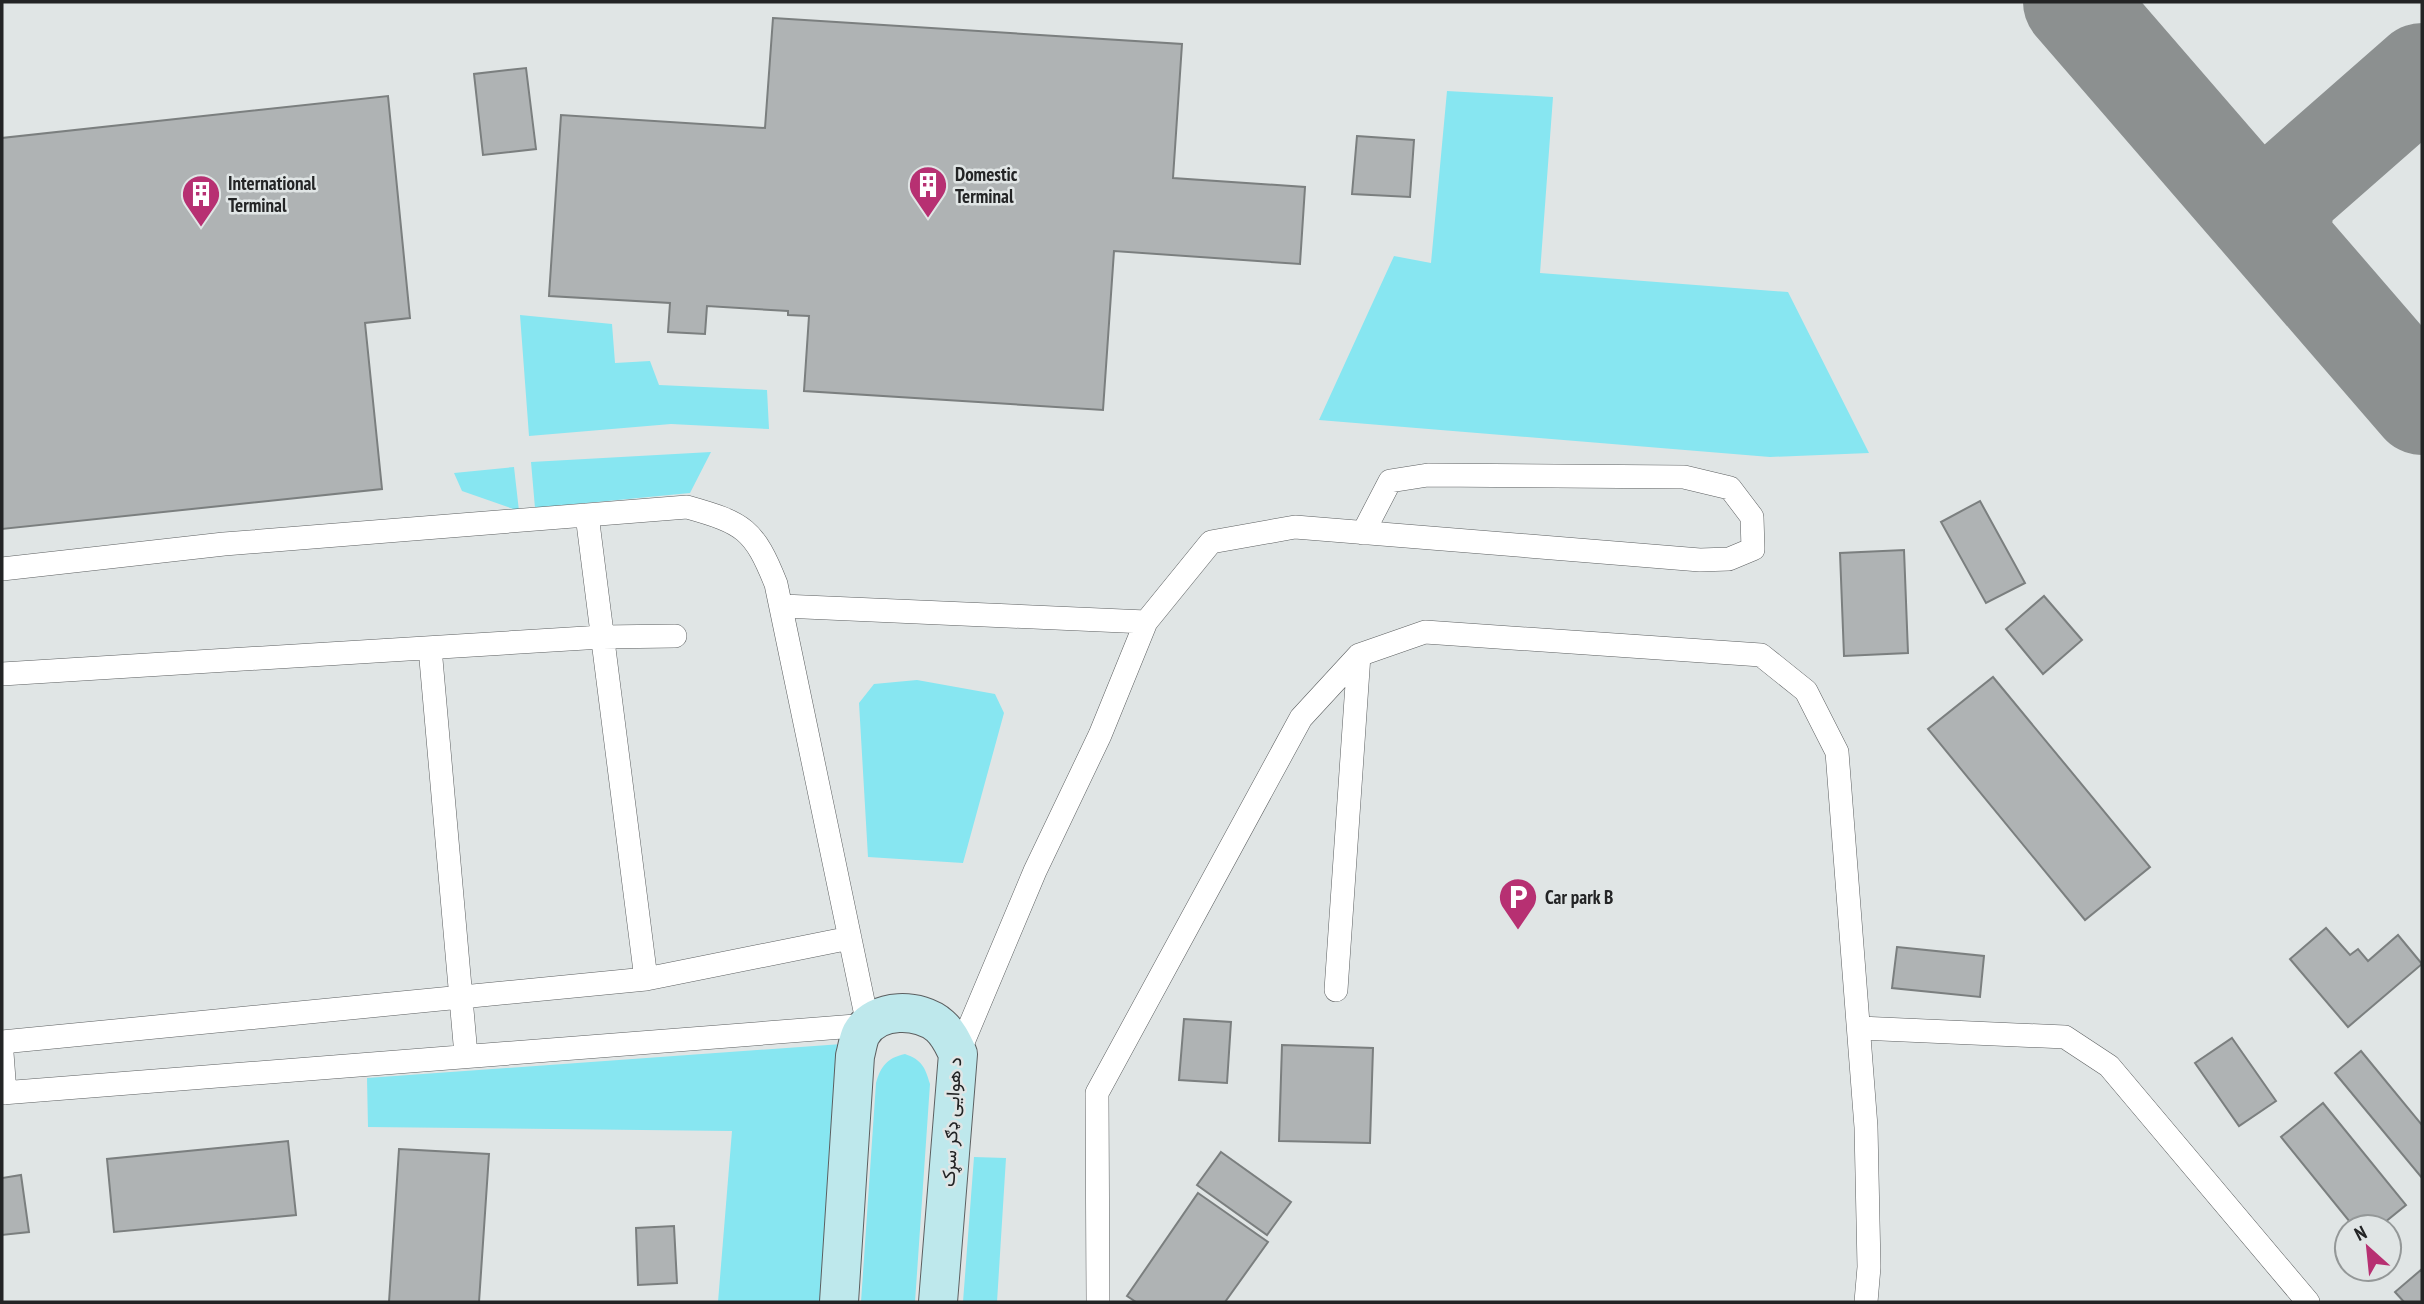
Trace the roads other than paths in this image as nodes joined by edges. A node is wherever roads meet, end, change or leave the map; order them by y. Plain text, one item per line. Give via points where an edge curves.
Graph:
1 (587, 515) junction
2 (1363, 533) junction
3 (2, 569) edge
4 (782, 606) junction
5 (1146, 622) junction
6 (675, 636) dead end
7 (602, 637) junction
8 (430, 648) junction
9 (1359, 655) junction
10 (2, 674) edge
11 (850, 938) junction
12 (646, 979) junction
13 (1336, 990) dead end
14 (463, 997) junction
15 (1859, 1028) junction
16 (861, 1041) junction
17 (2, 1042) edge
18 (2, 1053) edge
19 (958, 1054) junction
20 (466, 1055) junction
21 (3, 1093) edge
22 (839, 1302) edge
23 (939, 1302) edge
24 (1098, 1302) edge
25 (1866, 1302) edge
26 (2308, 1302) edge

1 - 3 lane via 224,544
1 - 4 lane via 687,507 717,515 751,533
1 - 7 lane
2 - 2 lane via 1390,481 1416,477 1684,477 1730,488 1752,517 1753,549 1729,559 1700,561
2 - 5 lane via 1295,527 1211,542
4 - 5 lane
4 - 11 lane
5 - 19 lane
6 - 7 lane
7 - 8 lane
7 - 12 lane
8 - 10 lane
8 - 14 lane
9 - 13 lane
9 - 15 lane via 1425,632 1761,655 1806,691 1837,752
9 - 24 lane via 1301,718 1097,1093
11 - 12 lane
11 - 16 lane
12 - 14 lane
14 - 17 lane
14 - 20 lane
15 - 25 lane via 1866,1127
15 - 26 lane via 2065,1037 2109,1066
16 - 19 main road, د هوایی ډګر سړک via 889,1014 909,1013 940,1026
16 - 20 lane
16 - 22 main road
18 - 21 lane
19 - 23 main road, د هوایی ډګر سړک
20 - 21 lane

